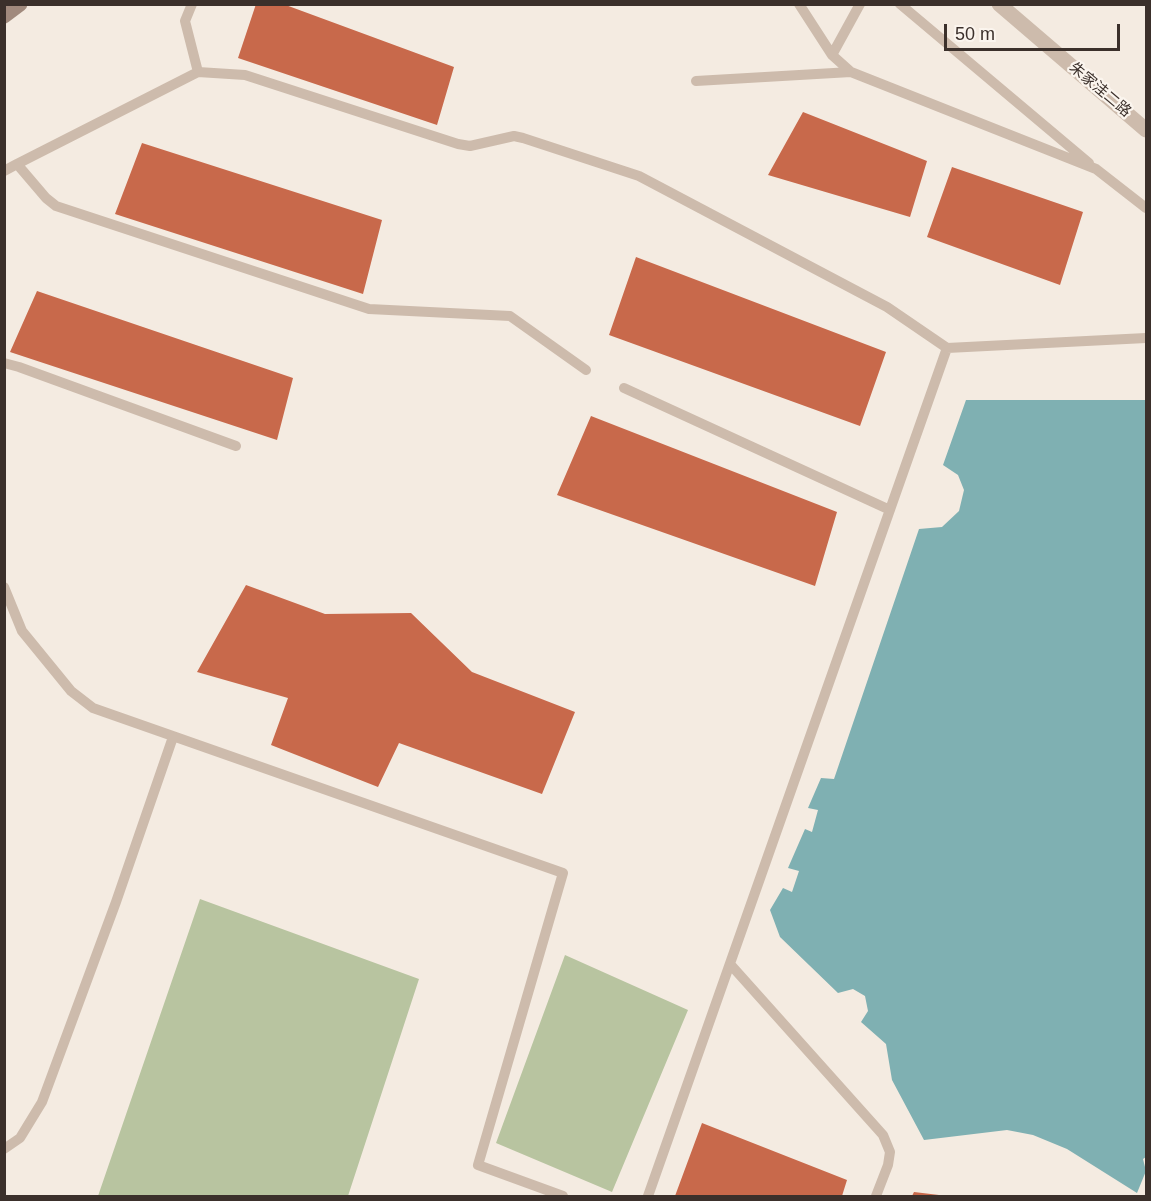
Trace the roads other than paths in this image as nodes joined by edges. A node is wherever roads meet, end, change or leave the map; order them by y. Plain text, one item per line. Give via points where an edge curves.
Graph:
1 (20, 4) edge
2 (192, 4) edge
3 (799, 4) edge
4 (860, 4) edge
5 (900, 4) edge
6 (999, 4) edge
7 (5, 15) edge
8 (832, 55) junction
9 (198, 72) junction
10 (851, 72) junction
11 (696, 81) dead end
12 (1146, 130) edge
13 (17, 164) junction
14 (1096, 169) junction
15 (4, 171) edge
16 (1146, 208) edge
17 (1146, 338) edge
18 (947, 348) junction
19 (4, 363) edge
20 (586, 370) dead end
21 (624, 388) dead end
22 (236, 446) dead end
23 (890, 510) junction
24 (4, 587) edge
25 (173, 737) junction
26 (730, 964) junction
27 (4, 1149) edge
28 (563, 1197) edge
29 (648, 1197) edge
30 (876, 1197) edge

1 - 7 street
2 - 9 lane via 185,21
3 - 8 lane
4 - 8 lane
5 - 14 lane
6 - 12 street, 朱家洼二路
8 - 10 lane
9 - 13 lane
9 - 18 lane via 244,75 458,144 470,146 514,136 639,176 887,307
10 - 11 lane
10 - 14 lane
13 - 15 lane
13 - 20 lane via 56,206 369,309 510,316
14 - 16 lane
17 - 18 lane
18 - 23 lane
19 - 22 lane
21 - 23 lane
23 - 26 lane
24 - 25 lane via 22,631 70,691 93,708
25 - 27 lane via 42,1102 20,1138
25 - 28 lane via 563,873 478,1165
26 - 29 lane
26 - 30 lane via 883,1135 890,1152

